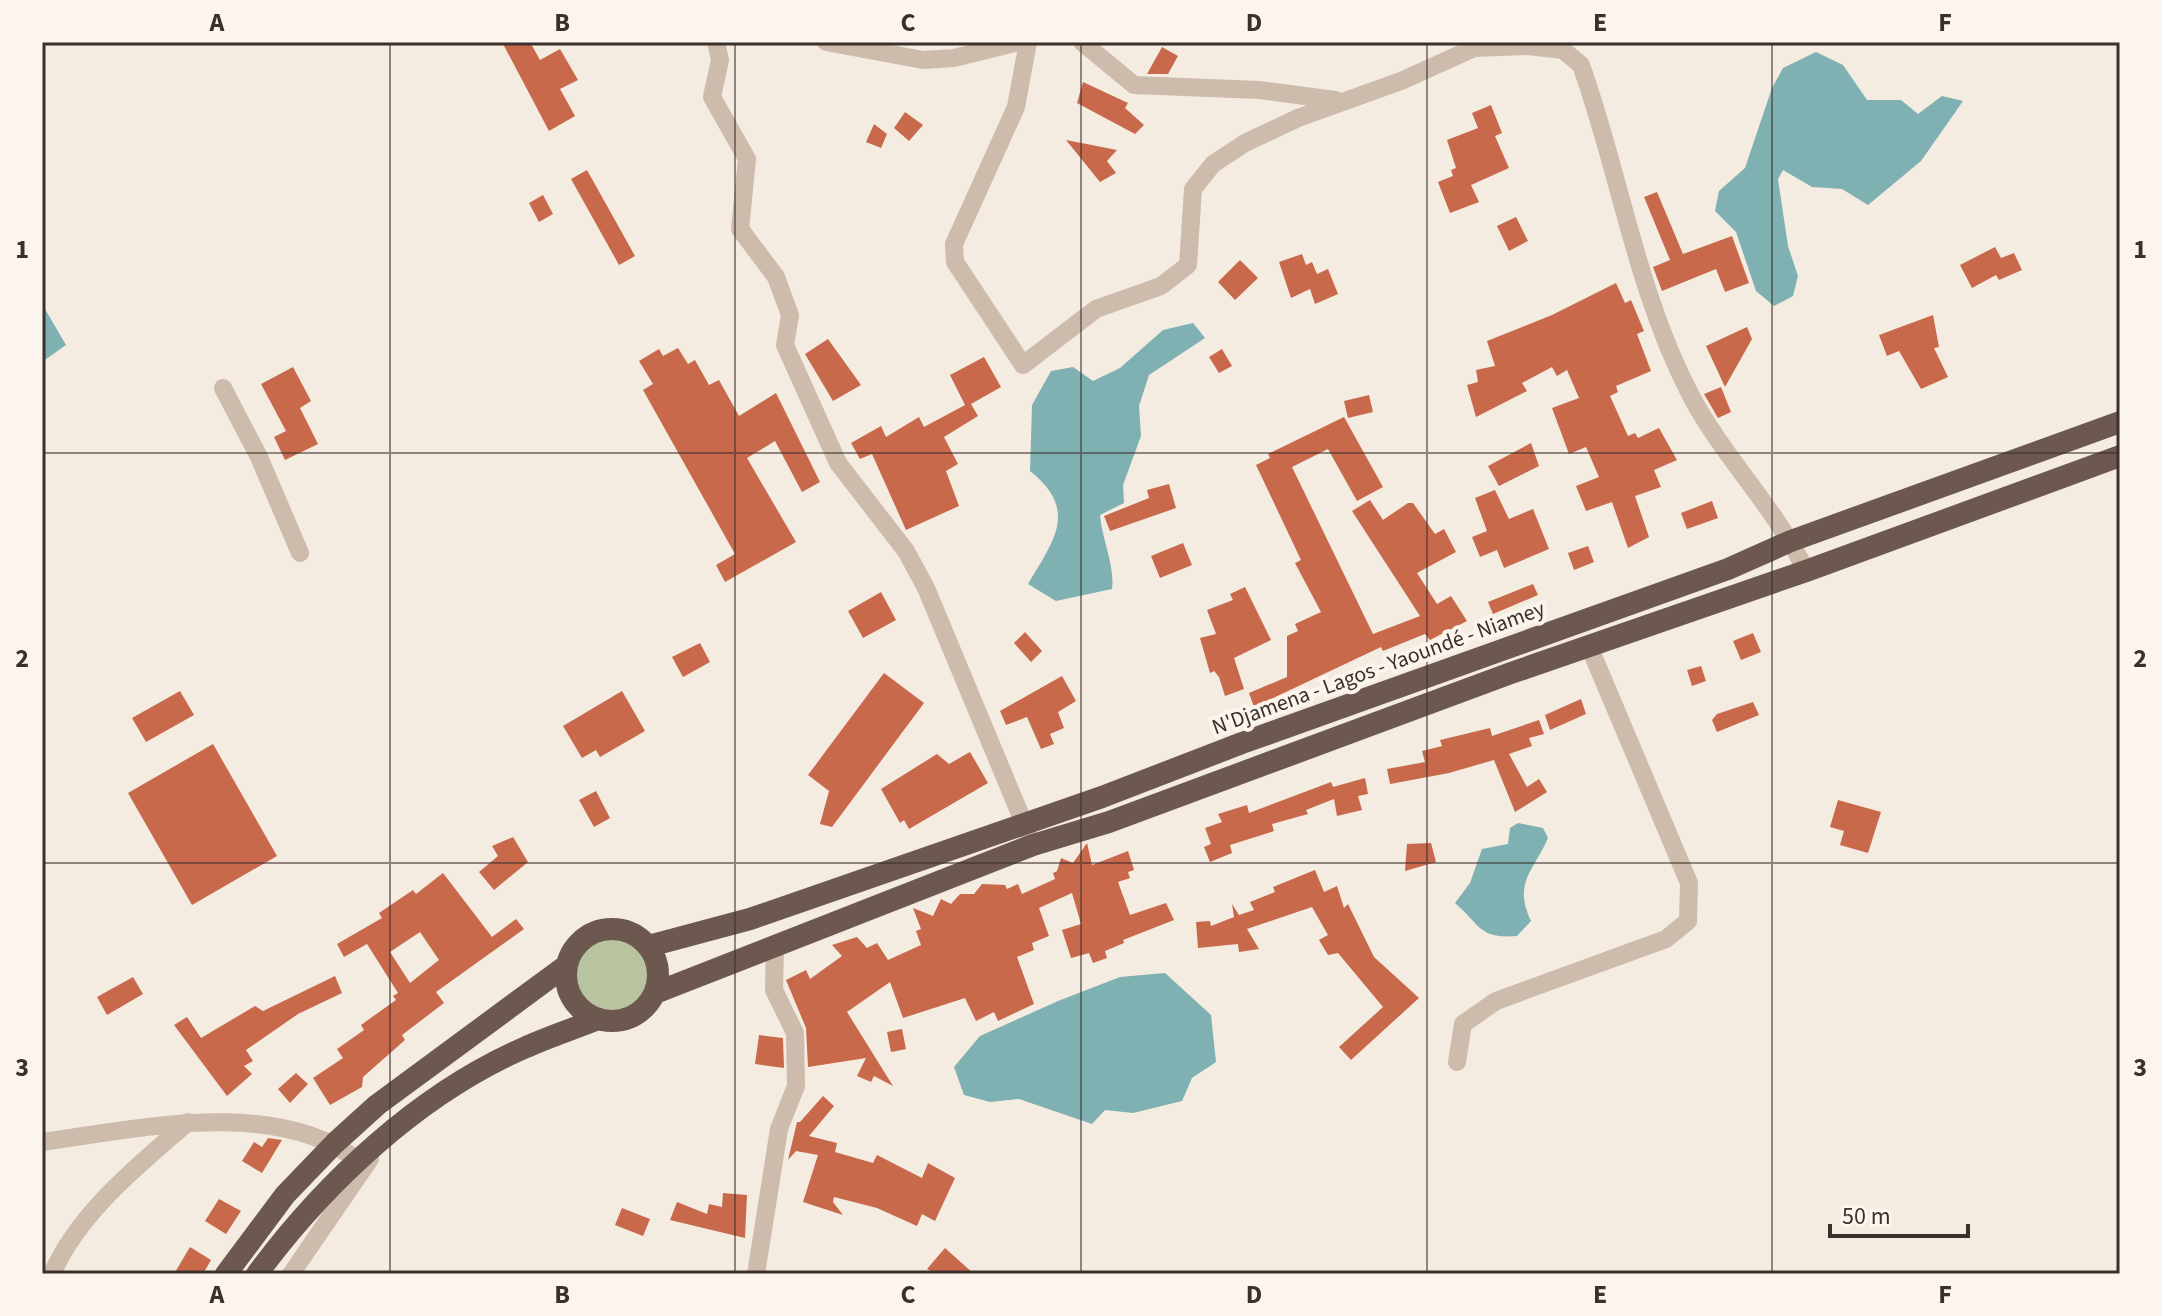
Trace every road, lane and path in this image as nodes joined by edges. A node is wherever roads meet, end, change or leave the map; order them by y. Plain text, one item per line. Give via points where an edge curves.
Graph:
1 (716, 42) edge
2 (826, 42) edge
3 (1019, 42) edge
4 (1028, 42) edge
5 (1082, 42) edge
6 (1342, 100) junction
7 (223, 388) dead end
8 (2120, 422) edge
9 (2120, 456) edge
10 (1791, 541) junction
11 (300, 553) dead end
12 (1806, 571) junction
13 (1589, 646) junction
14 (1023, 824) junction
15 (1033, 845) junction
16 (775, 944) junction
17 (649, 946) junction
18 (567, 965) junction
19 (655, 993) junction
20 (598, 1019) junction
21 (1457, 1062) dead end
22 (188, 1122) junction
23 (388, 1134) junction
24 (42, 1142) edge
25 (335, 1143) junction
26 (357, 1160) junction
27 (52, 1274) edge
28 (226, 1274) edge
29 (257, 1274) edge
30 (291, 1274) edge
31 (756, 1274) edge

1 - 14 street via 720,60 712,97 747,159 740,229 776,277 790,315 785,345 838,463 906,551 926,588
2 - 3 street via 923,60
4 - 6 street via 1016,107 954,244 955,262 1023,365 1096,309 1161,286 1188,265 1193,189 1213,164 1245,143
5 - 6 street via 1134,85 1259,90
6 - 10 street via 1474,48 1563,50 1581,65 1650,300 1688,391 1719,447
7 - 11 street
8 - 10 highway, N'Djamena - Lagos - Yaoundé - Niamey
9 - 12 highway
10 - 12 street
10 - 14 highway, N'Djamena - Lagos - Yaoundé - Niamey via 1728,569
12 - 13 highway
13 - 15 highway
13 - 21 street via 1689,883 1688,921 1666,939 1496,1001 1463,1024
14 - 15 street
14 - 17 highway, N'Djamena - Lagos - Yaoundé - Niamey via 750,919
15 - 16 highway
16 - 19 highway
16 - 31 street via 774,990 795,1033 796,1086 779,1129
17 - 18 highway via 631,932 606,929 581,941
17 - 19 highway via 658,968
18 - 20 highway via 569,992 576,1004
18 - 25 highway via 377,1105
19 - 20 highway via 638,1014
20 - 23 highway via 497,1062
22 - 24 street
22 - 25 street via 271,1126
22 - 27 street via 129,1174 74,1235
23 - 26 highway
23 - 30 street
25 - 26 street
25 - 28 highway via 285,1195
26 - 29 highway

